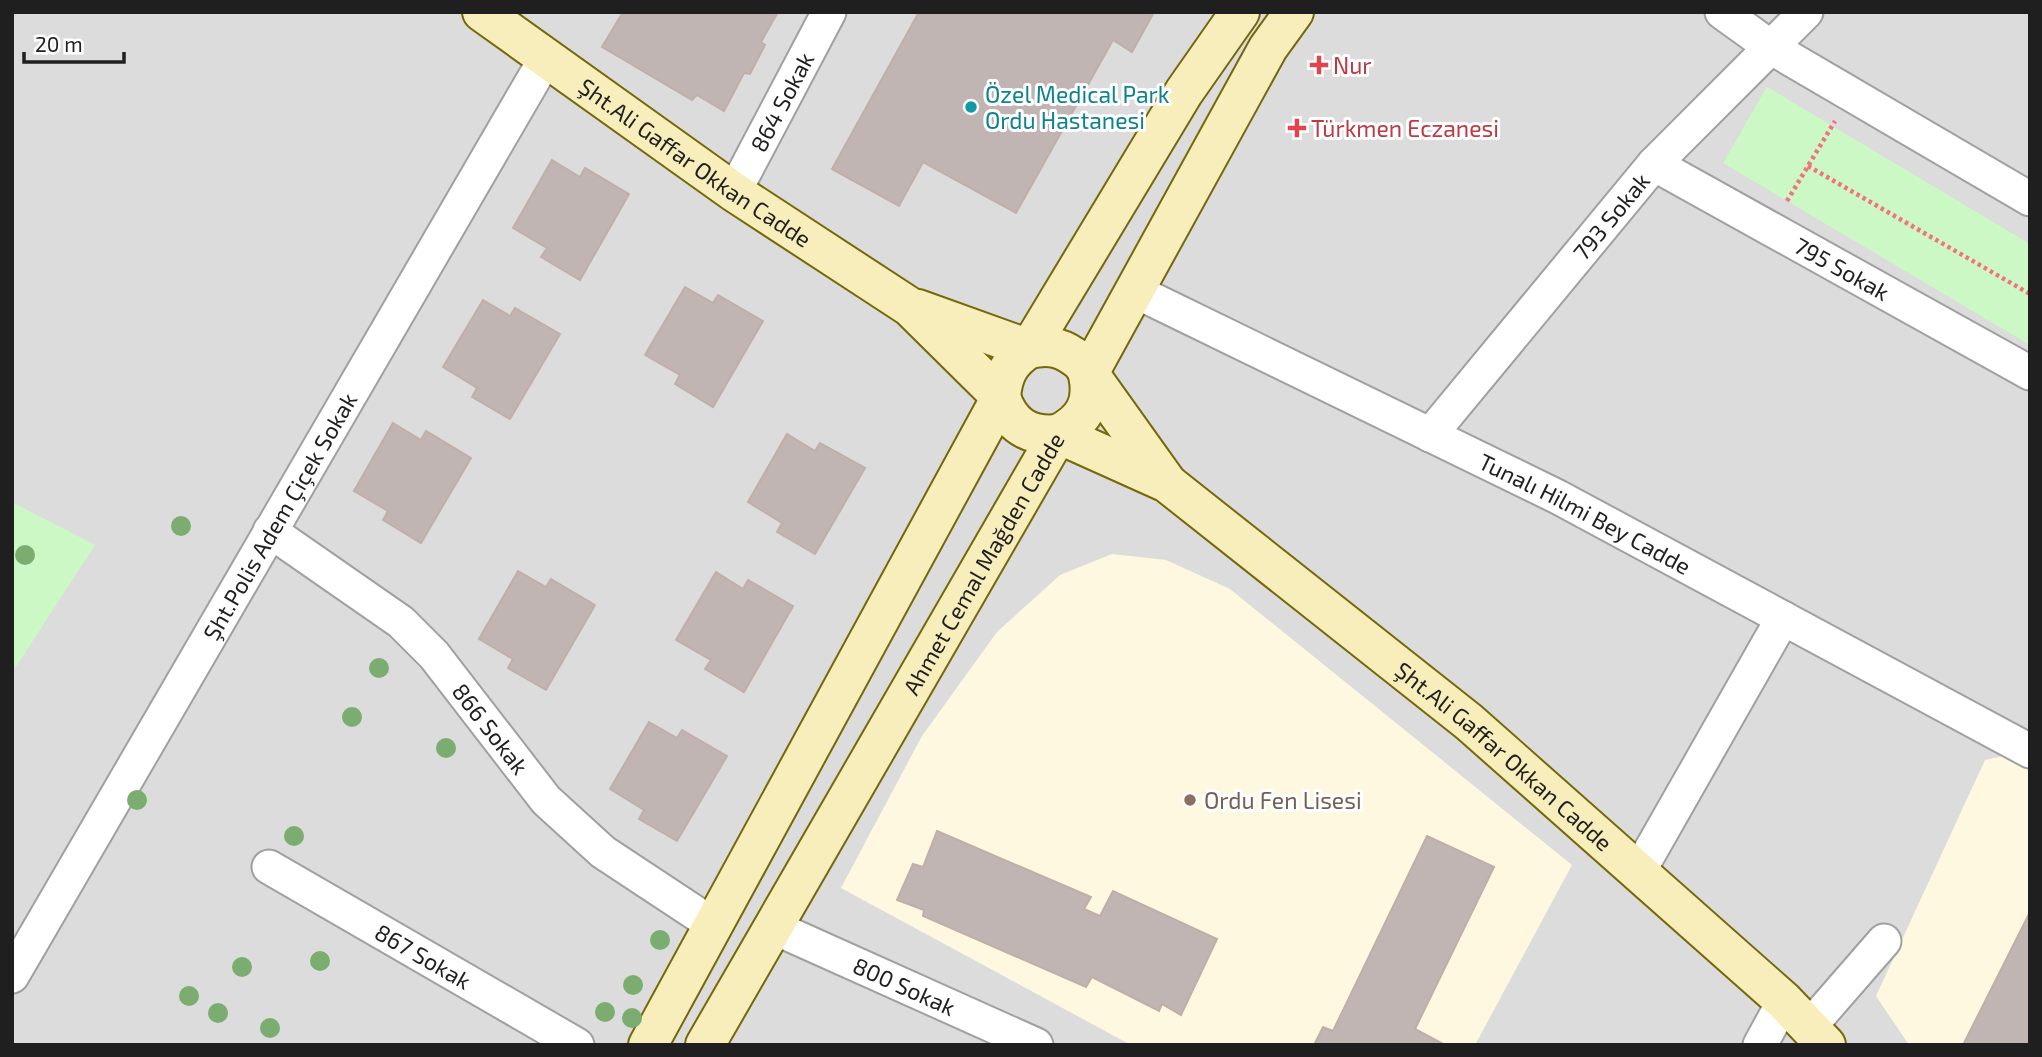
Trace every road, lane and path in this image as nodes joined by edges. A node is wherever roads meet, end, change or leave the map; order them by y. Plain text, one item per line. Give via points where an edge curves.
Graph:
1 (829, 12) edge
2 (1240, 12) edge
3 (1294, 12) edge
4 (1722, 12) edge
5 (1806, 12) edge
6 (504, 18) edge
7 (1772, 48) junction
8 (546, 58) junction
9 (1851, 94) junction
10 (1654, 164) junction
11 (1808, 166) junction
12 (734, 192) junction
13 (2030, 199) edge
14 (1771, 229) junction
15 (1135, 291) junction
16 (2030, 294) edge
17 (910, 307) junction
18 (1029, 349) junction
19 (2030, 373) edge
20 (1088, 375) junction
21 (1001, 397) junction
22 (1058, 434) junction
23 (1430, 435) junction
24 (1167, 483) junction
25 (270, 531) junction
26 (1783, 618) junction
27 (2030, 751) edge
28 (269, 867) dead end
29 (1639, 872) junction
30 (712, 924) junction
31 (772, 927) junction
32 (1884, 941) dead end
33 (12, 976) edge
34 (1806, 1024) edge
35 (577, 1045) edge
36 (648, 1045) edge
37 (705, 1045) edge
38 (1036, 1045) edge
39 (1760, 1045) edge

1 - 12 street, 864 Sokak
2 - 18 main road via 1184,92
3 - 15 main road, Ahmet Cemal Mağden Cadde via 1269,48
4 - 7 street
5 - 7 street, 793 Sokak
6 - 8 main road, Şht.Ali Gaffar Okkan Cadde
7 - 9 street
7 - 10 street, 793 Sokak
8 - 12 main road, Şht.Ali Gaffar Okkan Cadde
8 - 25 street, Şht.Polis Adem Çiçek Sokak
9 - 11 path
9 - 13 street
10 - 14 street, 795 Sokak
10 - 23 street, 793 Sokak
11 - 14 path
11 - 16 path
12 - 17 main road, Şht.Ali Gaffar Okkan Cadde
14 - 19 street, 795 Sokak
15 - 20 main road, Ahmet Cemal Mağden Cadde
15 - 23 street, Tunalı Hilmi Bey Cadde
17 - 18 main road, Şht.Ali Gaffar Okkan Cadde
17 - 21 main road, Şht.Ali Gaffar Okkan Cadde
18 - 20 main road, Şht.Ali Gaffar Okkan Cadde via 1058,347 1081,362
18 - 21 main road via 1007,368
20 - 22 main road, Ahmet Cemal Mağden Cadde via 1090,396 1083,416
20 - 24 main road, Şht.Ali Gaffar Okkan Cadde
21 - 22 main road, Şht.Ali Gaffar Okkan Cadde via 1016,424 1028,432
21 - 30 main road
22 - 24 main road, Şht.Ali Gaffar Okkan Cadde
22 - 31 main road, Ahmet Cemal Mağden Cadde
23 - 26 street, Tunalı Hilmi Bey Cadde
24 - 29 main road, Şht.Ali Gaffar Okkan Cadde via 1469,722
25 - 30 street, 866 Sokak via 401,622 546,800 603,852
25 - 33 street, Şht.Polis Adem Çiçek Sokak
26 - 27 street, Tunalı Hilmi Bey Cadde
26 - 29 street
28 - 35 street, 867 Sokak
29 - 34 main road, Şht.Ali Gaffar Okkan Cadde
30 - 36 main road
31 - 37 main road, Ahmet Cemal Mağden Cadde
31 - 38 street, 800 Sokak
32 - 34 street
34 - 39 street

